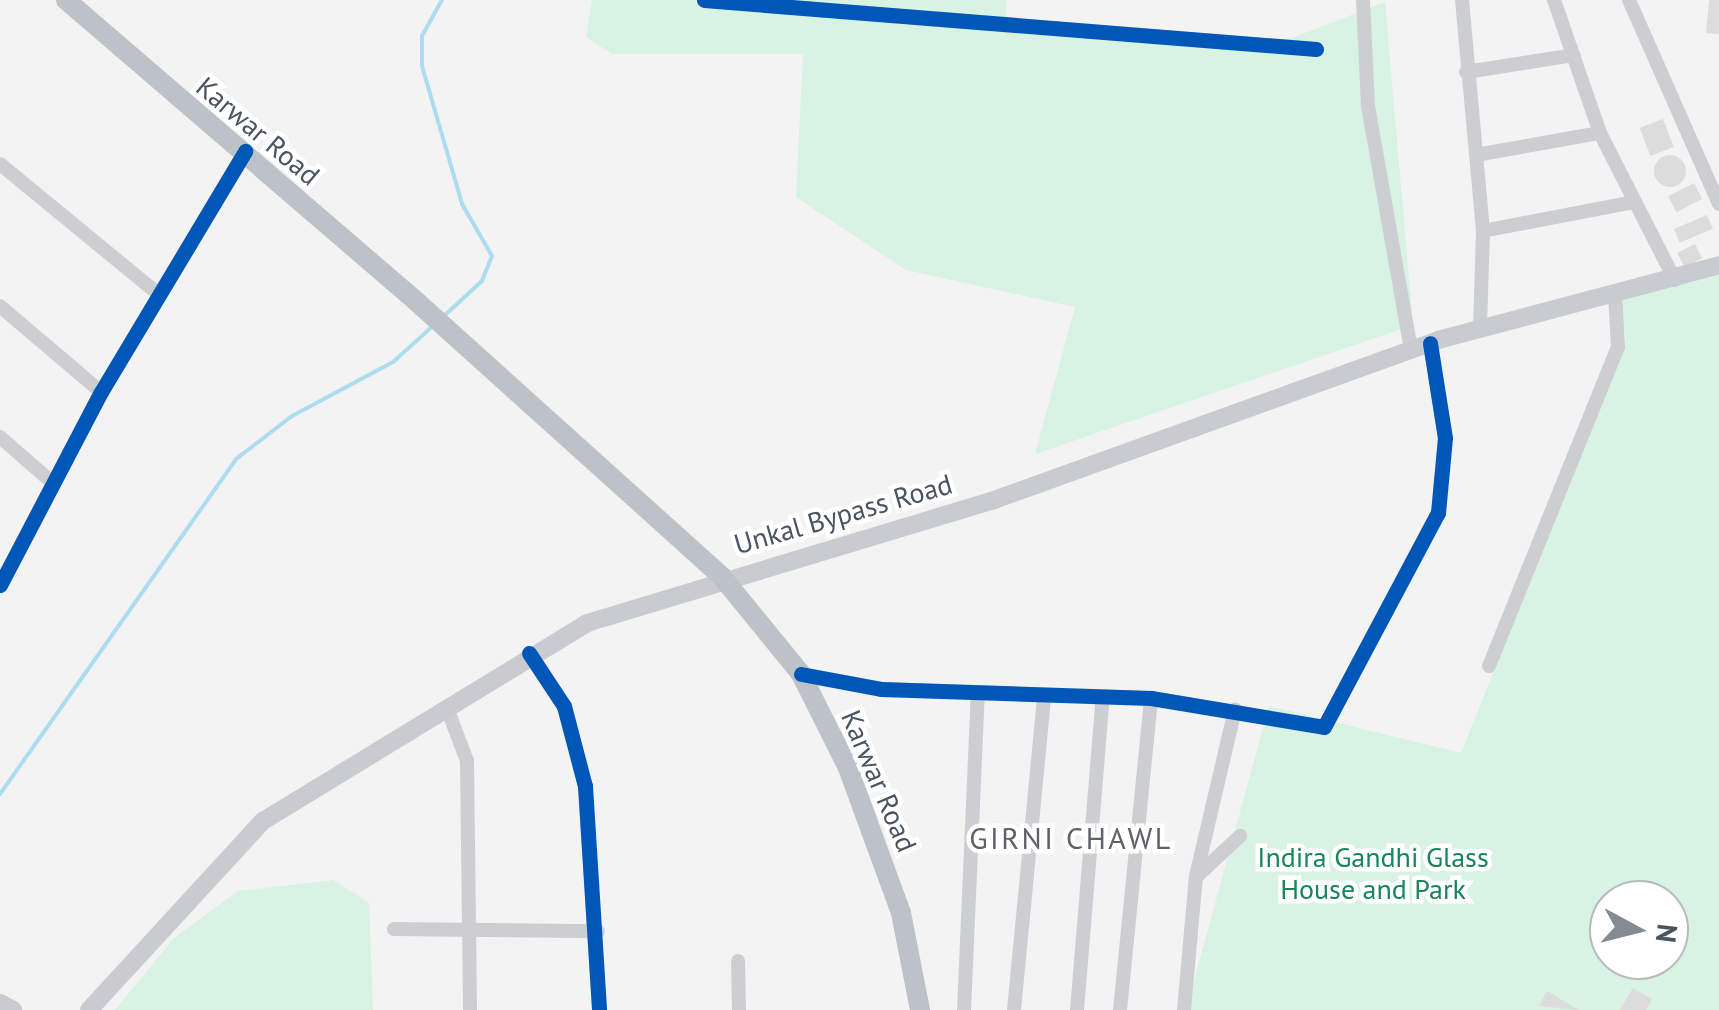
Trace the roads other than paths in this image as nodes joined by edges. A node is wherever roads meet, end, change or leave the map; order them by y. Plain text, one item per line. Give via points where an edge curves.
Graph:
1 (66, 0) edge
2 (704, 0) edge
3 (1363, 0) edge
4 (1462, 0) edge
5 (1554, 0) edge
6 (1629, 0) edge
7 (1316, 49) dead end
8 (1574, 55) junction
9 (1466, 72) junction
10 (1600, 133) junction
11 (245, 151) junction
12 (1476, 155) junction
13 (0, 164) edge
14 (1633, 202) junction
15 (1719, 204) edge
16 (1483, 232) junction
17 (1719, 265) edge
18 (1675, 280) junction
19 (1615, 293) junction
20 (158, 294) junction
21 (0, 306) edge
22 (1480, 328) junction
23 (1430, 343) junction
24 (1411, 350) junction
25 (101, 392) junction
26 (0, 437) edge
27 (54, 483) junction
28 (722, 577) junction
29 (0, 585) edge
30 (528, 653) junction
31 (1489, 666) dead end
32 (801, 674) junction
33 (978, 693) junction
34 (1044, 696) junction
35 (1103, 697) junction
36 (1151, 698) junction
37 (447, 708) junction
38 (1236, 710) junction
39 (1240, 836) dead end
40 (1196, 876) junction
41 (394, 930) dead end
42 (598, 931) junction
43 (471, 932) junction
44 (738, 961) dead end
45 (0, 1003) edge
46 (12, 1010) edge
47 (89, 1010) edge
48 (470, 1010) edge
49 (599, 1010) edge
50 (738, 1010) edge
51 (920, 1010) edge
52 (964, 1010) edge
53 (1014, 1010) edge
54 (1077, 1010) edge
55 (1120, 1010) edge
56 (1184, 1010) edge

1 - 11 highway, Karwar Road
2 - 7 street
3 - 24 street via 1368,106
4 - 9 street
5 - 8 street
6 - 15 street
8 - 9 street
8 - 10 street
9 - 12 street
10 - 12 street
10 - 14 street
11 - 20 street
11 - 28 highway, Karwar Road
12 - 16 street
13 - 20 street
14 - 16 street
14 - 18 street
16 - 22 street
17 - 18 main road, Unkal Bypass Road
18 - 19 main road, Unkal Bypass Road
19 - 22 main road, Unkal Bypass Road
19 - 31 street via 1618,347
20 - 25 street
21 - 25 street
22 - 23 main road, Unkal Bypass Road
23 - 24 main road, Unkal Bypass Road
23 - 38 street via 1445,438 1438,512 1340,708 1324,728
24 - 28 main road, Unkal Bypass Road via 994,500
25 - 27 street
26 - 27 street
27 - 29 street
28 - 30 main road, Unkal Bypass Road via 587,623
28 - 32 highway, Karwar Road
30 - 37 main road, Unkal Bypass Road
30 - 42 street via 564,706 576,739
32 - 33 street via 881,689
32 - 51 highway, Karwar Road via 882,852
33 - 34 street
33 - 52 street
34 - 35 street
34 - 53 street
35 - 36 street
35 - 54 street
36 - 38 street
36 - 55 street
37 - 43 street via 467,761
37 - 47 main road, Unkal Bypass Road via 263,821
38 - 40 street
39 - 40 street
40 - 56 street
41 - 43 street
42 - 43 street
42 - 49 street
43 - 48 street
44 - 50 street
45 - 46 main road

